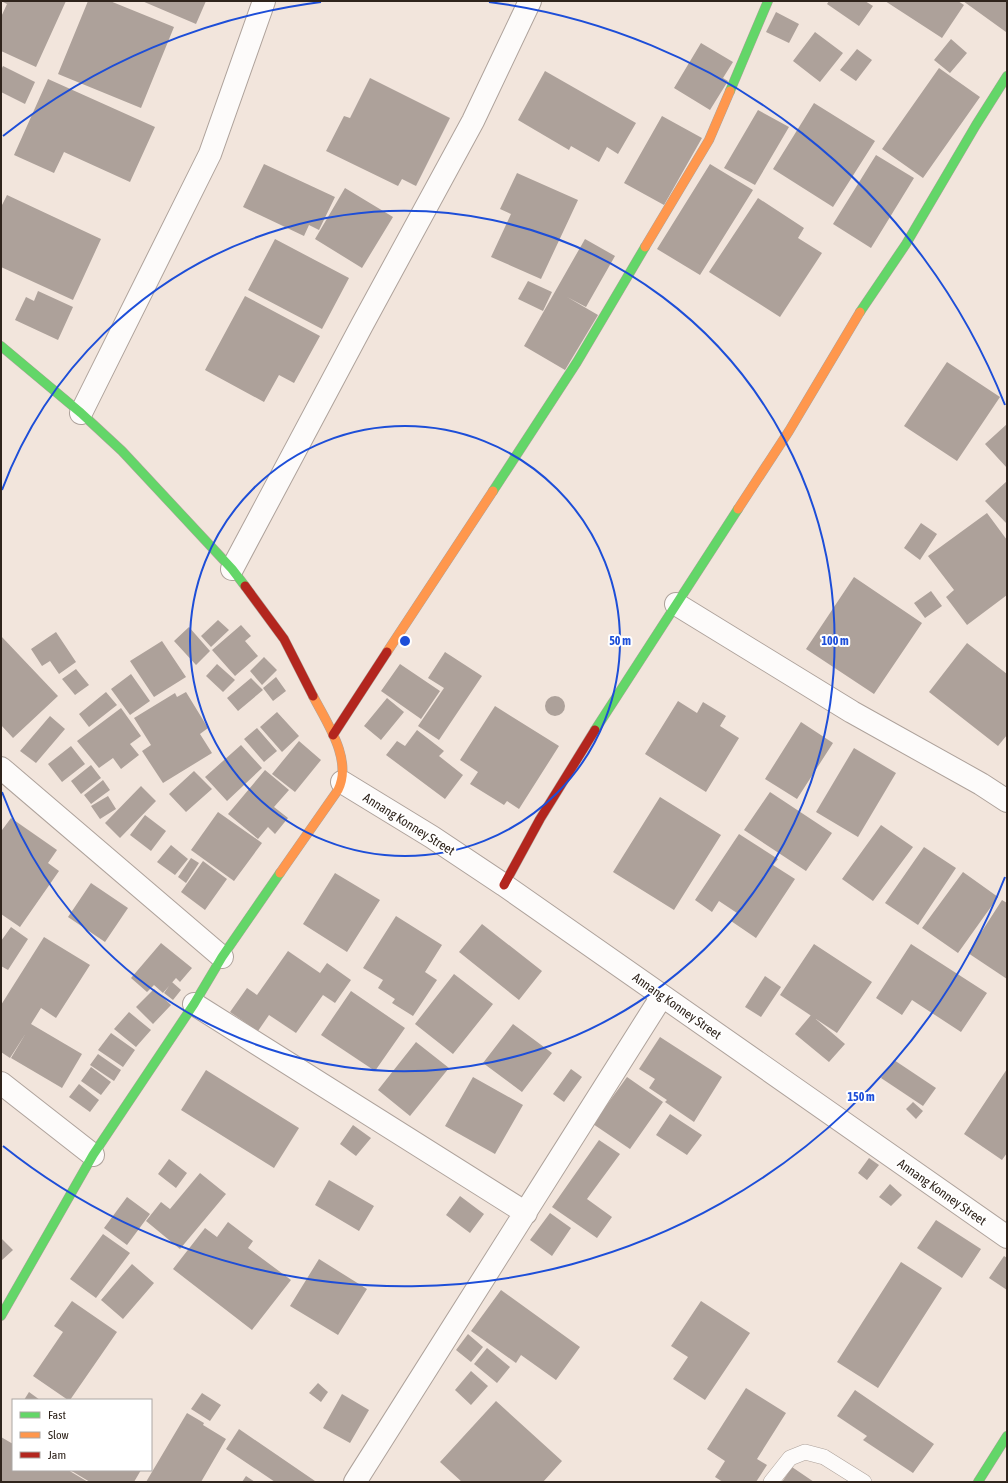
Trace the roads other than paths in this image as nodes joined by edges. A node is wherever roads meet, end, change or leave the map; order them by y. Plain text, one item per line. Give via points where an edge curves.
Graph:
1 (264, 1) edge
2 (530, 1) edge
3 (768, 1) edge
4 (1007, 76) edge
5 (1, 346) edge
6 (81, 413) junction
7 (232, 569) junction
8 (676, 604) junction
9 (333, 735) junction
10 (1, 768) edge
11 (342, 782) junction
12 (1007, 801) edge
13 (504, 885) junction
14 (222, 957) junction
15 (662, 996) junction
16 (194, 1004) junction
17 (1, 1083) edge
18 (93, 1155) junction
19 (526, 1213) junction
20 (1007, 1237) edge
21 (1, 1316) edge
22 (1007, 1436) edge
23 (355, 1482) edge
24 (771, 1482) edge
25 (864, 1482) edge
26 (978, 1482) edge

1 - 6 street via 210,154
2 - 7 street via 473,121
3 - 9 street via 710,140 577,362
4 - 8 street via 789,431
5 - 6 street
6 - 7 street via 122,451
7 - 9 street via 284,639
8 - 12 street via 852,712
8 - 13 street via 540,819
9 - 11 street via 341,755
10 - 14 street
11 - 13 street, Annang Konney Street
11 - 14 street
13 - 15 street, Annang Konney Street
14 - 16 street
15 - 19 street
15 - 20 street, Annang Konney Street
16 - 18 street
16 - 19 street
17 - 18 street
18 - 21 street
19 - 23 street
22 - 26 street
24 - 25 lane via 790,1458 805,1452 824,1457

